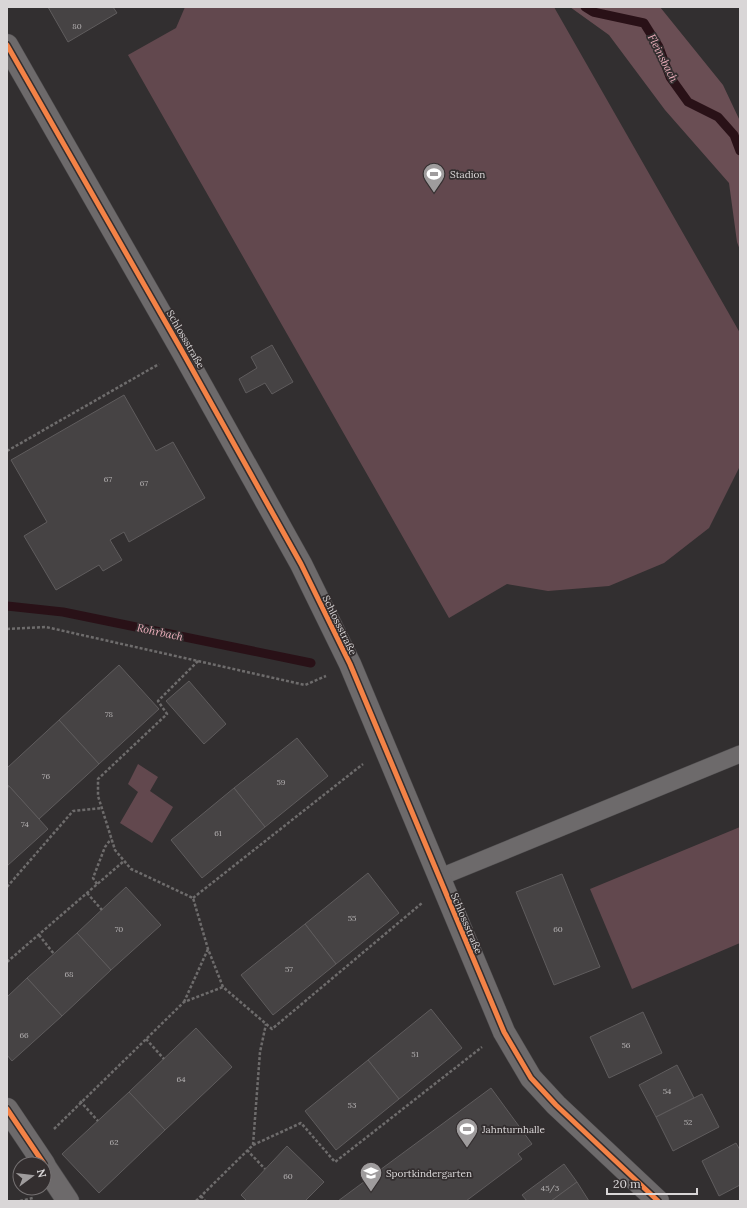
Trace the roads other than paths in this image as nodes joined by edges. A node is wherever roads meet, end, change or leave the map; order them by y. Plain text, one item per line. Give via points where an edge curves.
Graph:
1 (7, 45) edge
2 (740, 754) edge
3 (440, 882) junction
4 (7, 1109) edge
5 (39, 1156) edge
6 (52, 1176) edge
7 (68, 1201) edge
8 (658, 1201) edge

1 - 3 street, Schlossstraße via 301,564 350,664
2 - 3 lane
3 - 8 street, Schlossstraße via 504,1032 531,1078 556,1105
4 - 5 street
6 - 7 street

